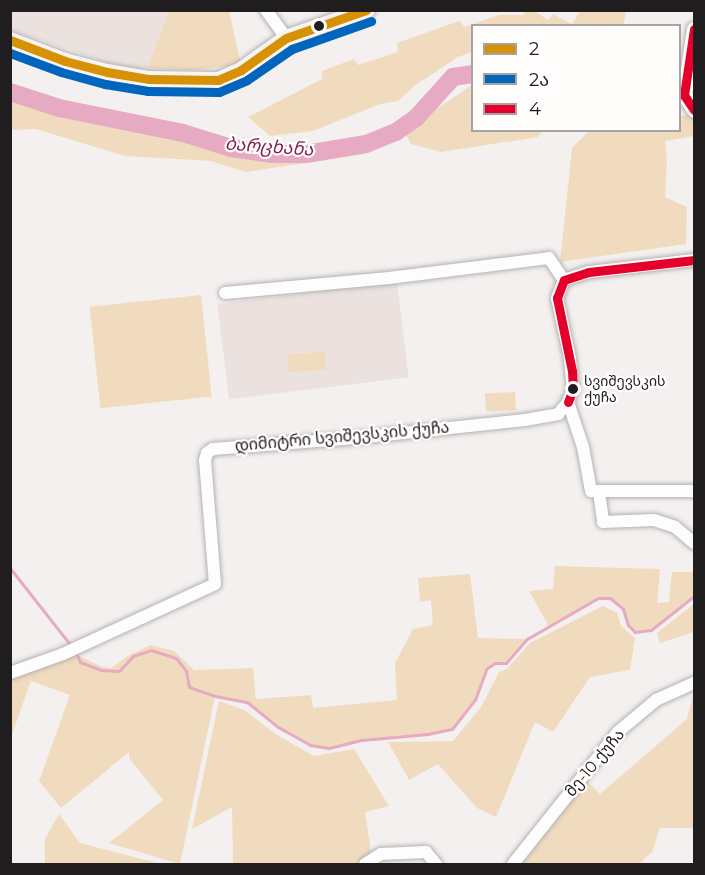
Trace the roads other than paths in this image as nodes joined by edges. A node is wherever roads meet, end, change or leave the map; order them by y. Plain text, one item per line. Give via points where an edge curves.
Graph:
1 (266, 10) edge
2 (367, 10) edge
3 (694, 29) edge
4 (286, 38) junction
5 (10, 40) edge
6 (694, 110) edge
7 (694, 260) edge
8 (564, 280) junction
9 (225, 293) dead end
10 (568, 402) junction
11 (694, 490) edge
12 (599, 492) junction
13 (694, 543) edge
14 (10, 673) edge
15 (694, 683) edge
16 (426, 852) junction
17 (365, 864) edge
18 (420, 864) edge
19 (436, 864) edge
20 (513, 864) edge

1 - 4 street
2 - 4 main road
3 - 6 street via 684,95
4 - 5 main road via 240,70 218,80 187,81 107,72
7 - 8 street via 589,273
8 - 9 street via 549,258
8 - 10 street via 557,298 572,371 573,389
10 - 12 street via 583,447 591,491
10 - 14 street, დიმიტრი სვიშევსკის ქუჩა via 558,414 525,420 213,449 205,460 215,584 63,654
11 - 12 street
12 - 13 street via 603,522 654,520 675,527
15 - 20 street, მე-10 ქუჩა via 656,700 618,732
16 - 17 street via 381,854
16 - 18 street
16 - 19 street

